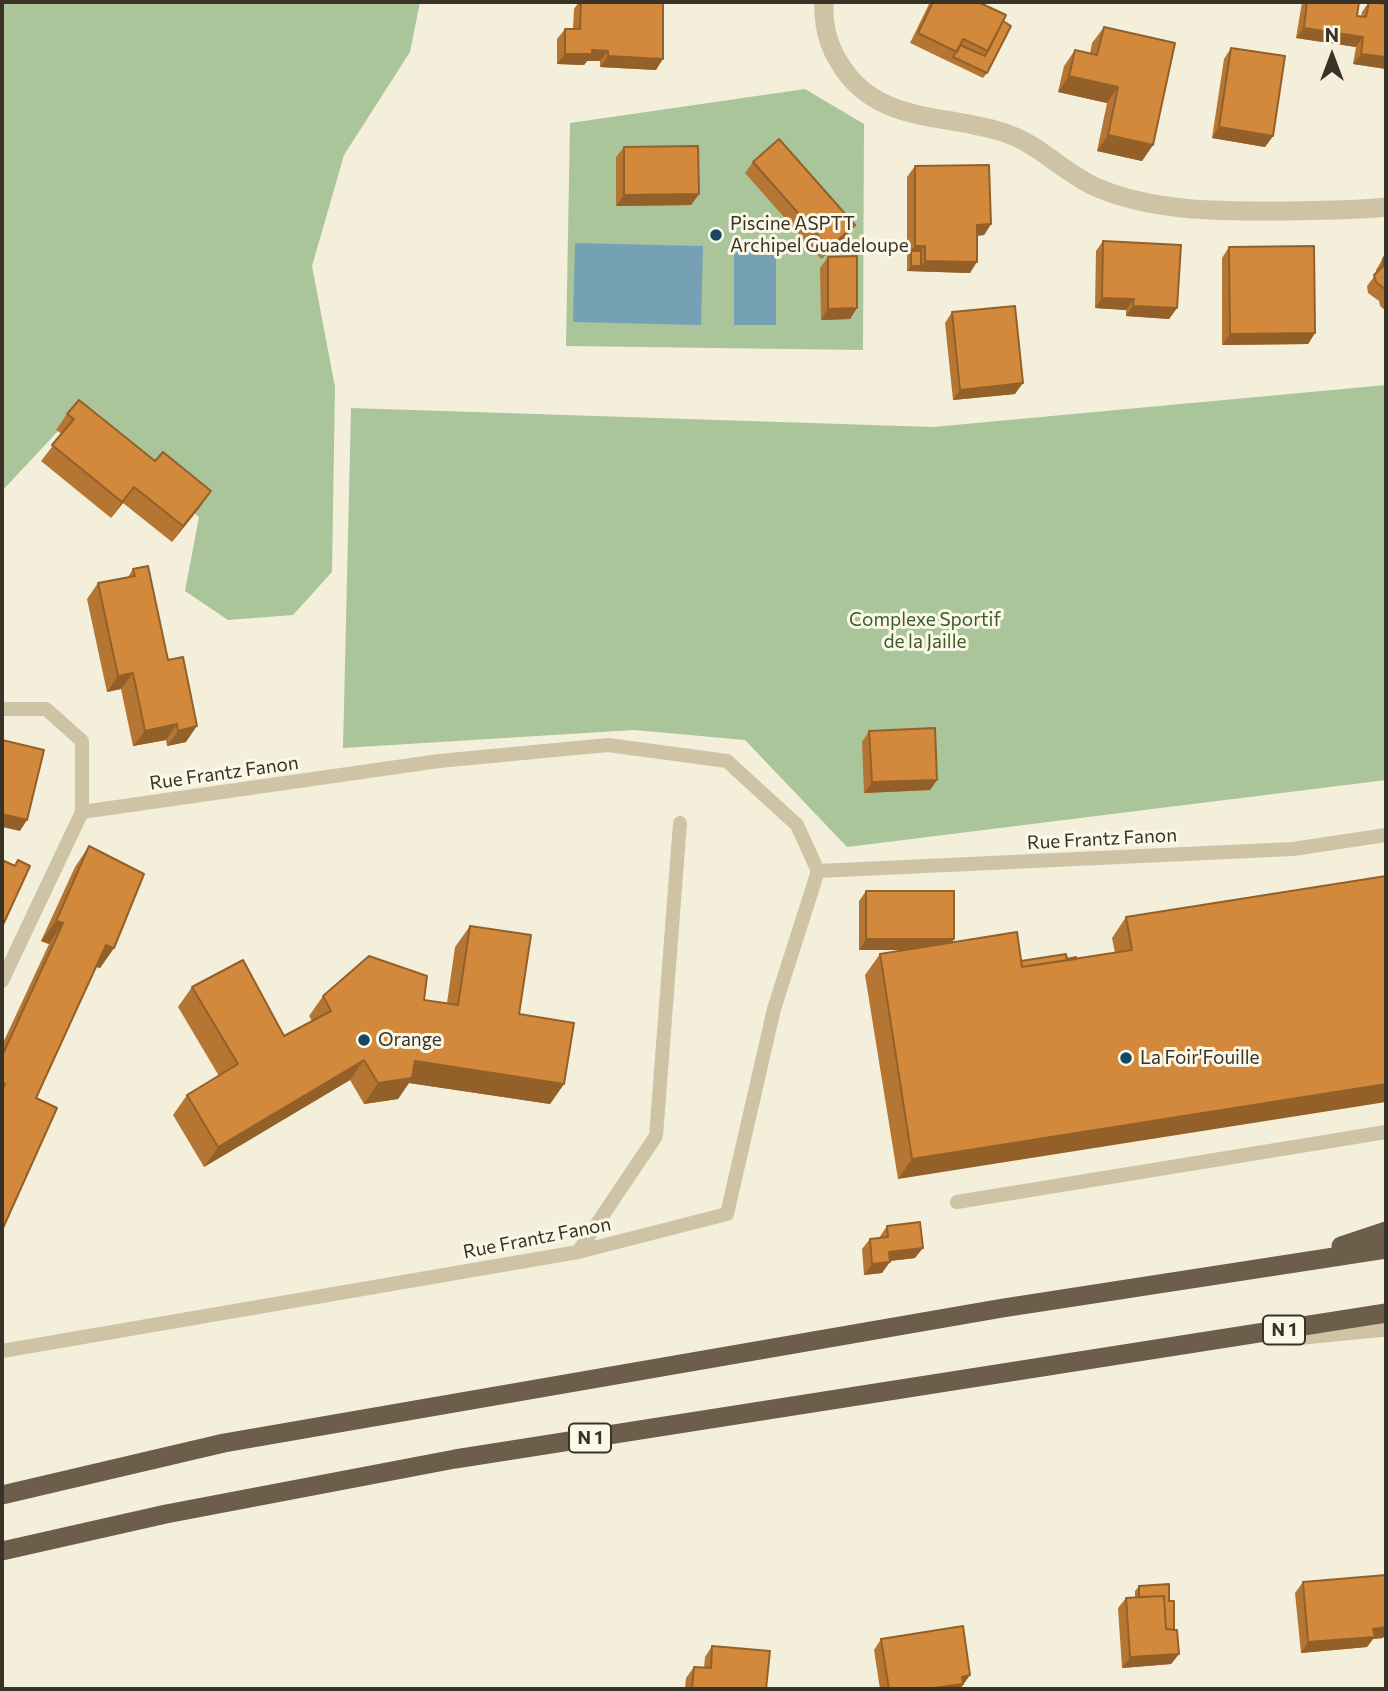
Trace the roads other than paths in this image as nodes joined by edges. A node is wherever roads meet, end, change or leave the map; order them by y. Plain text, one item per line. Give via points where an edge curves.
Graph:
1 (824, 2) edge
2 (1386, 207) edge
3 (2, 709) edge
4 (82, 812) junction
5 (680, 822) dead end
6 (1386, 835) edge
7 (818, 871) junction
8 (2, 981) edge
9 (1386, 1132) edge
10 (957, 1202) dead end
11 (1386, 1231) edge
12 (1386, 1249) edge
13 (578, 1252) junction
14 (1281, 1265) junction
15 (1386, 1314) edge
16 (1386, 1327) edge
17 (1182, 1346) junction
18 (2, 1351) edge
19 (2, 1495) edge
20 (2, 1551) edge

1 - 2 street via 825,33 833,53 849,79 872,99 890,108 1002,131 1027,141 1097,187 1155,204 1217,211
3 - 4 lane via 46,709 82,741
4 - 7 lane, Rue Frantz Fanon via 439,761 608,745 727,761 797,825
4 - 8 lane
5 - 13 lane via 656,1136
6 - 7 lane, Rue Frantz Fanon via 1293,849
7 - 13 lane, Rue Frantz Fanon via 774,1009 727,1214
9 - 10 lane
11 - 14 highway
12 - 14 highway
13 - 18 lane, Rue Frantz Fanon
14 - 19 highway via 1003,1308 224,1443
15 - 17 highway, N 1
16 - 17 street
17 - 20 highway, N 1 via 455,1459 166,1514

